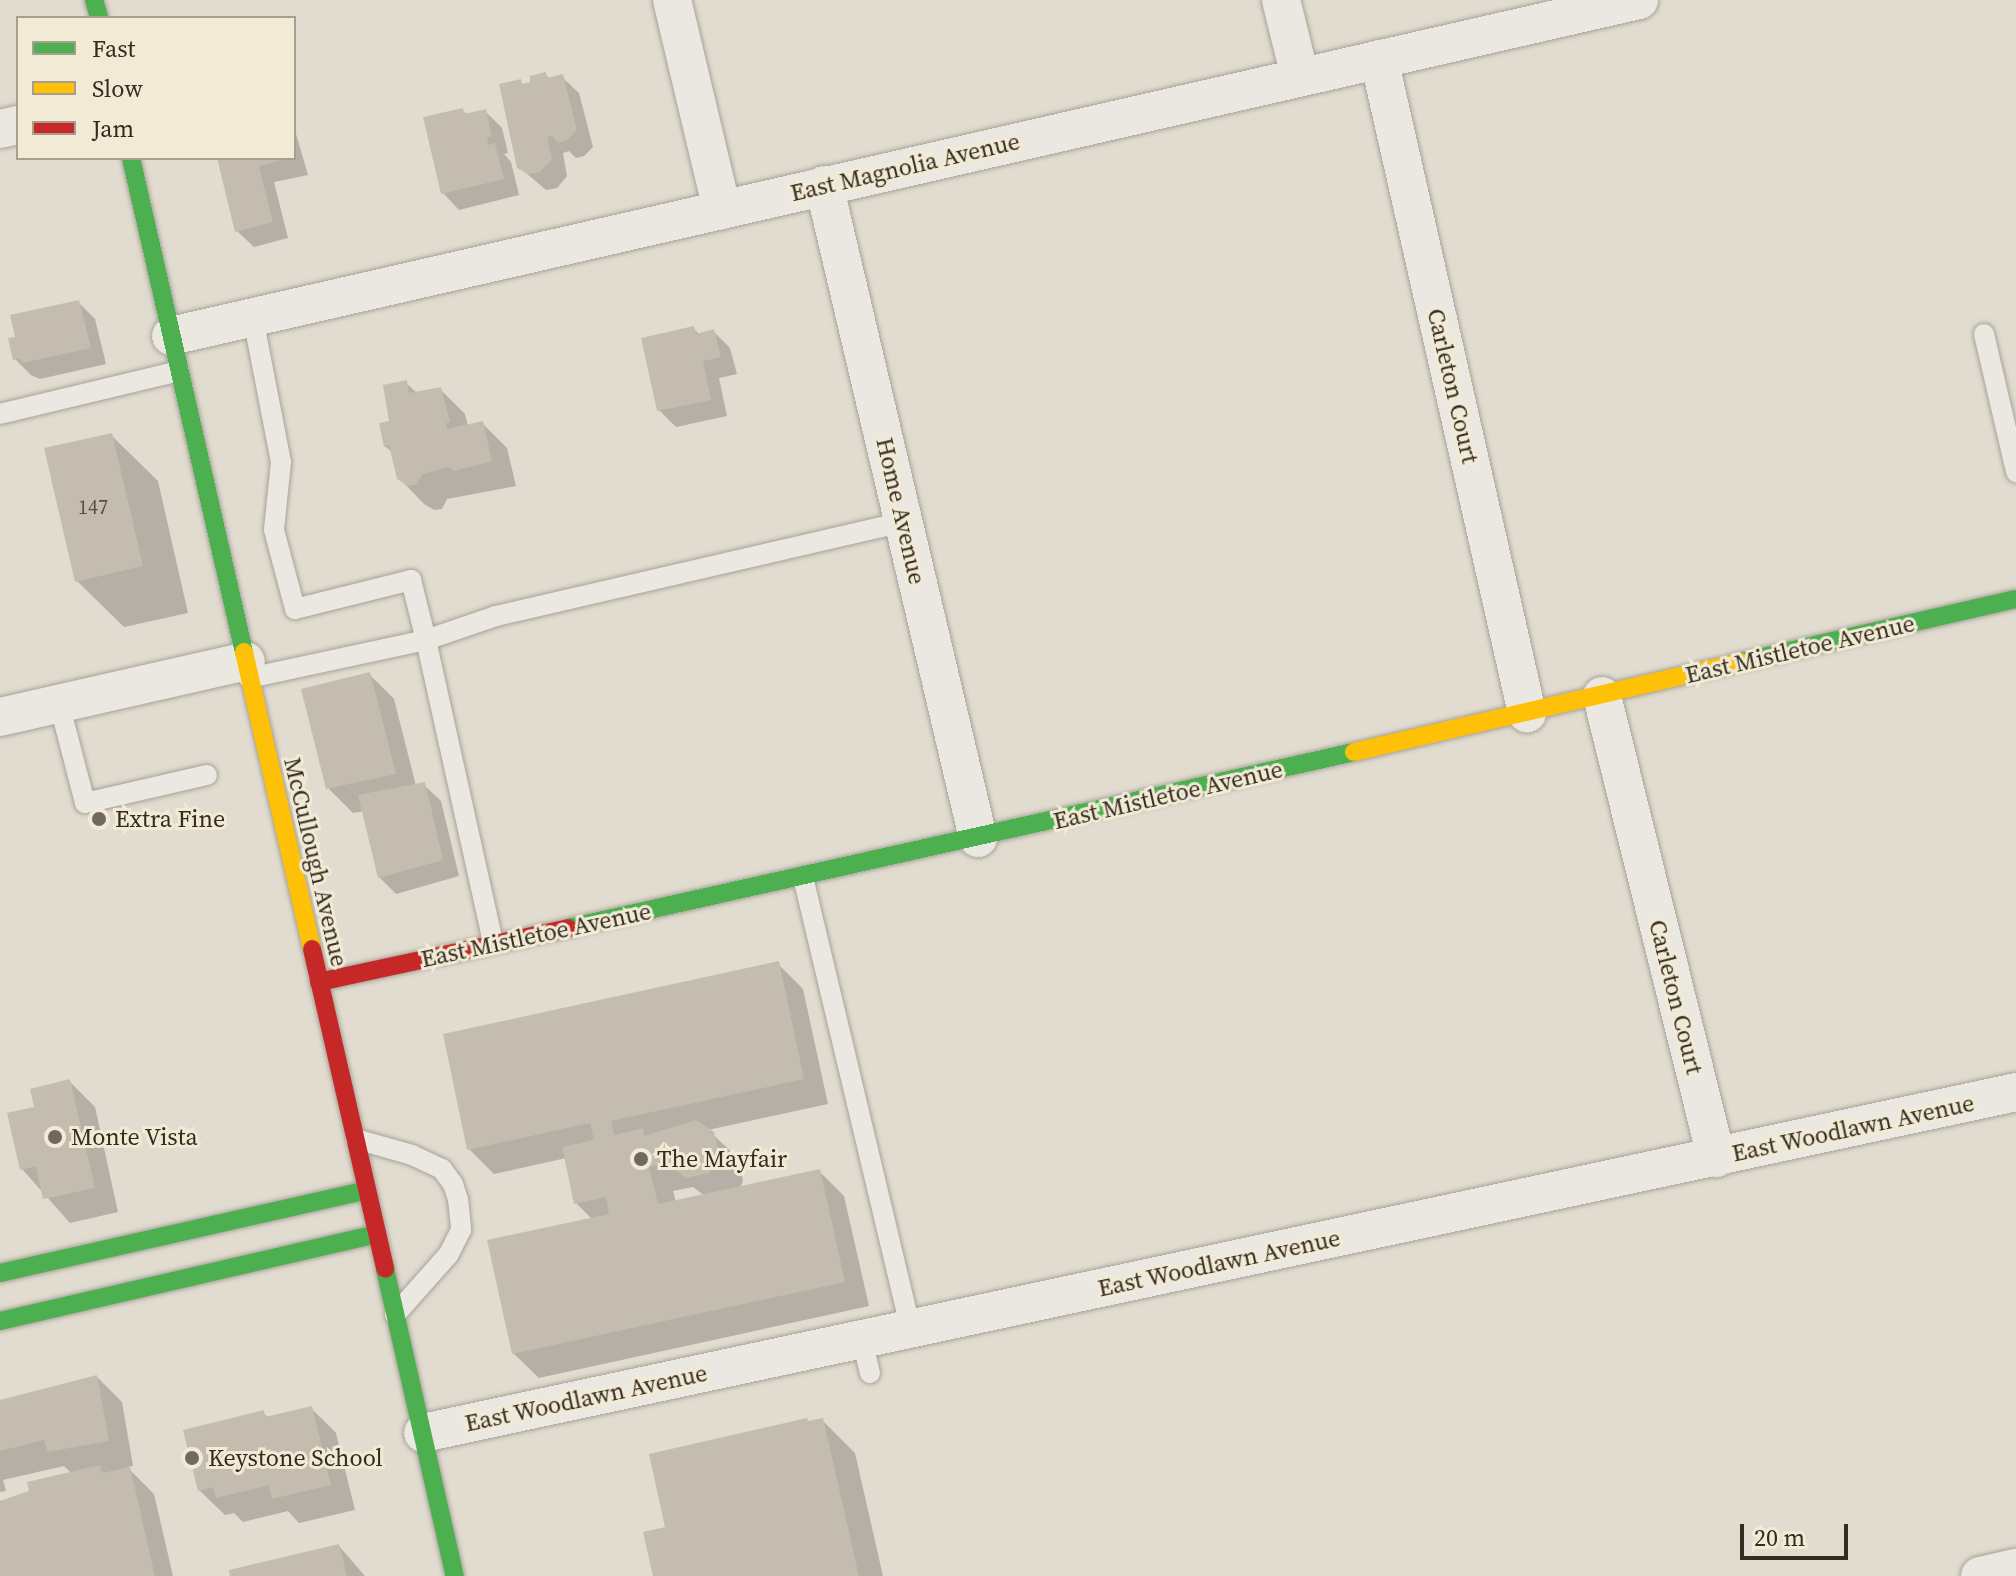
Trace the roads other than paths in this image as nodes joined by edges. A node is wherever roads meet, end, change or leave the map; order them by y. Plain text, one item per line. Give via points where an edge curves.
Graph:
1 (672, 0) edge
2 (1281, 0) edge
3 (1639, 0) edge
4 (1379, 59) junction
5 (1300, 77) junction
6 (131, 160) edge
7 (824, 185) junction
8 (722, 210) junction
9 (253, 318) junction
10 (1984, 334) dead end
11 (175, 353) junction
12 (0, 414) edge
13 (2016, 472) edge
14 (904, 522) junction
15 (2016, 599) edge
16 (426, 640) junction
17 (248, 669) junction
18 (1602, 696) junction
19 (59, 703) junction
20 (1527, 713) junction
21 (0, 717) edge
22 (207, 775) dead end
23 (978, 838) junction
24 (803, 877) junction
25 (493, 943) junction
26 (319, 982) junction
27 (2016, 1092) edge
28 (356, 1139) junction
29 (1716, 1158) junction
30 (367, 1190) junction
31 (377, 1234) junction
32 (0, 1273) edge
33 (395, 1315) junction
34 (0, 1321) edge
35 (911, 1329) junction
36 (423, 1433) junction
37 (2016, 1568) edge
38 (455, 1576) edge
39 (1980, 1576) edge

1 - 8 street
2 - 5 street
3 - 4 street, East Magnolia Avenue
4 - 5 street, East Magnolia Avenue
4 - 20 street, Carleton Court
5 - 7 street, East Magnolia Avenue
6 - 11 street, McCullough Avenue
7 - 8 street, East Magnolia Avenue
7 - 14 street, Home Avenue
8 - 9 street, East Magnolia Avenue
9 - 11 street, East Magnolia Avenue
9 - 16 lane via 281,462 274,530 295,609 411,580
10 - 13 lane
11 - 12 lane
11 - 17 street, McCullough Avenue
14 - 16 lane via 496,616
14 - 23 street, Home Avenue
15 - 18 street, East Mistletoe Avenue
16 - 17 lane
16 - 25 lane
17 - 19 street
17 - 26 street, McCullough Avenue
18 - 20 street, East Mistletoe Avenue
18 - 29 street, Carleton Court
19 - 21 street
19 - 22 lane via 85,803
20 - 23 street, East Mistletoe Avenue
23 - 24 street, East Mistletoe Avenue
24 - 25 street, East Mistletoe Avenue
24 - 35 lane
25 - 26 street, East Mistletoe Avenue
26 - 28 street, McCullough Avenue
27 - 29 street, East Woodlawn Avenue
28 - 30 street, McCullough Avenue
28 - 33 lane via 442,1169 458,1199 461,1230 448,1255
29 - 35 street, East Woodlawn Avenue
30 - 31 street, McCullough Avenue
30 - 32 street
31 - 33 street, McCullough Avenue
31 - 34 street
33 - 36 street, McCullough Avenue
35 - 36 street, East Woodlawn Avenue via 866,1356
36 - 38 street, McCullough Avenue
37 - 39 street

